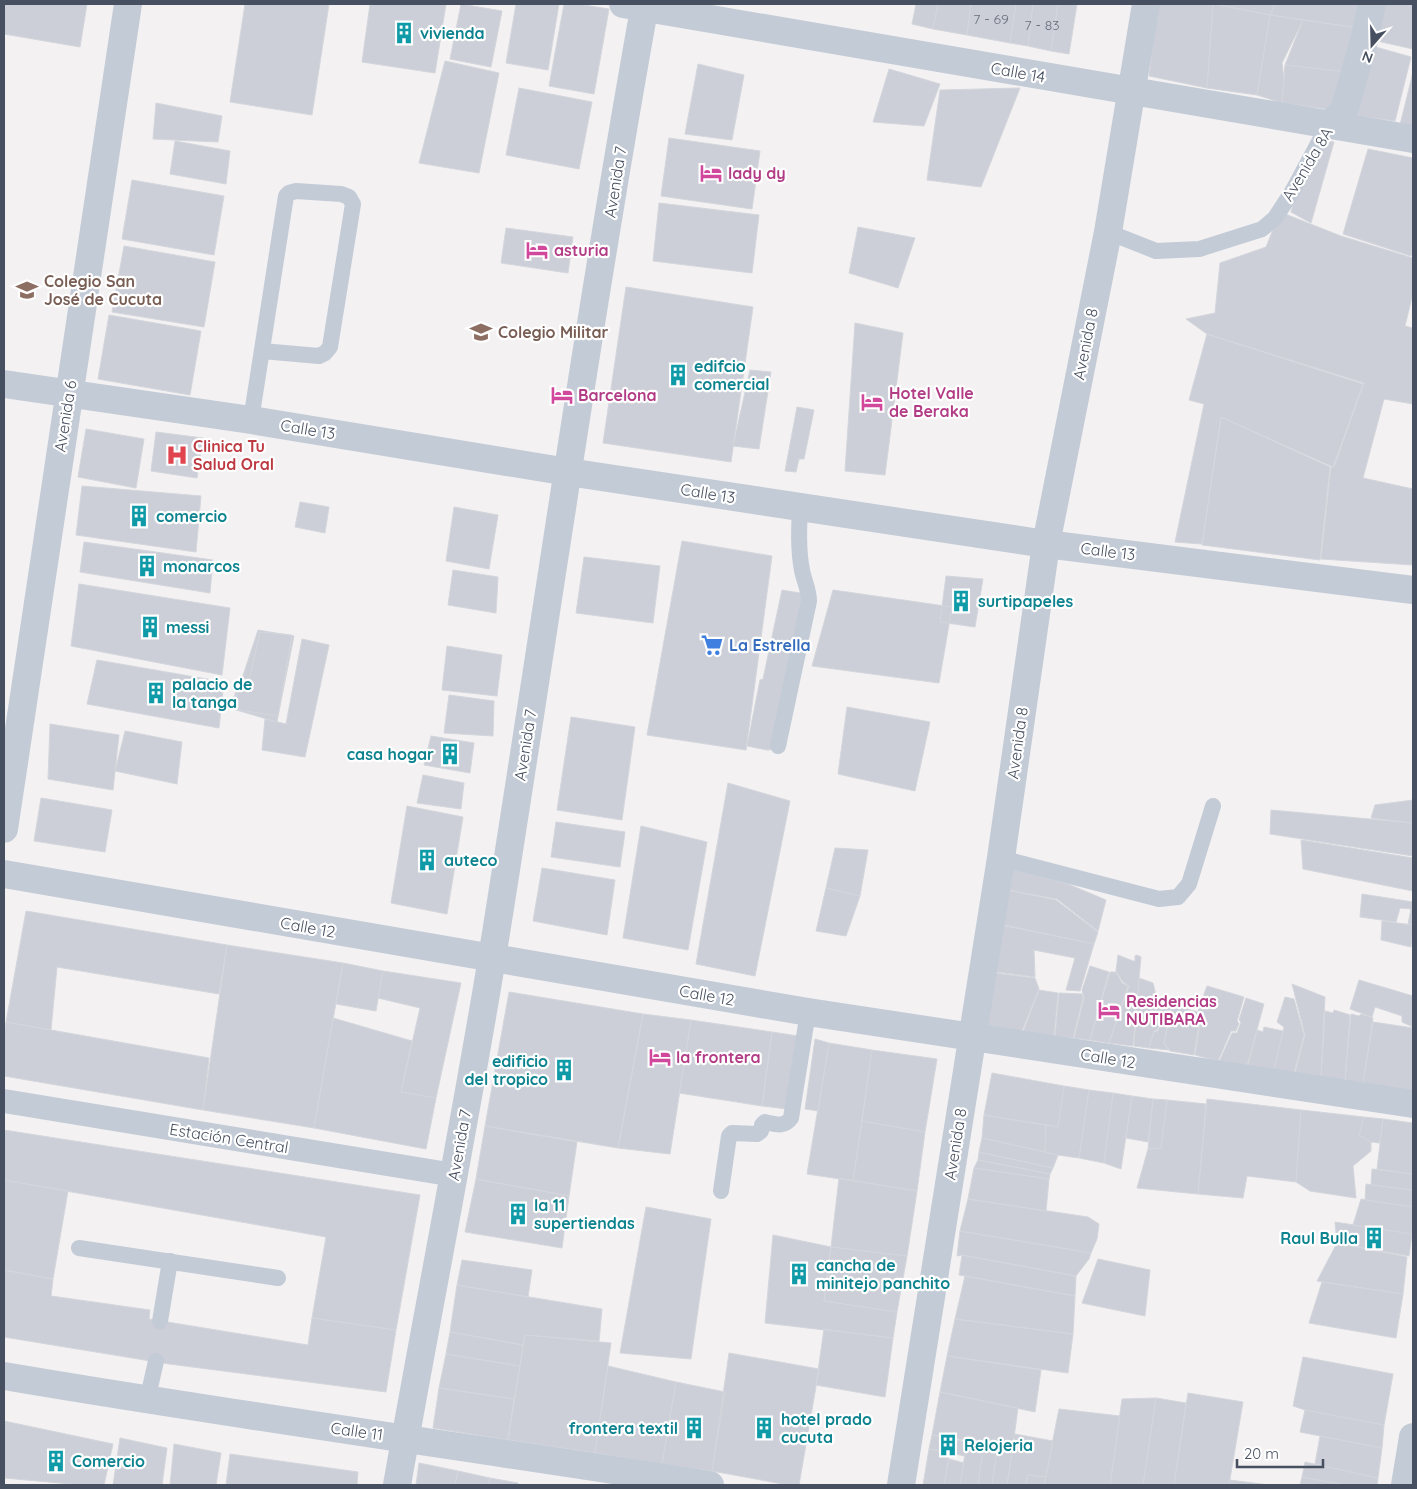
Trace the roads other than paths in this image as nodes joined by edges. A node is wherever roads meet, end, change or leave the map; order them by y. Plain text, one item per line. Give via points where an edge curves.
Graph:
1 (128, 4) edge
2 (1146, 4) edge
3 (1372, 4) edge
4 (637, 5) edge
5 (1132, 92) junction
6 (1328, 125) junction
7 (1413, 139) edge
8 (1108, 232) junction
9 (262, 351) junction
10 (4, 384) edge
11 (69, 394) junction
12 (251, 420) junction
13 (568, 472) junction
14 (800, 507) junction
15 (1046, 544) junction
16 (1413, 590) edge
17 (778, 746) dead end
18 (1213, 806) dead end
19 (4, 829) edge
20 (1001, 858) junction
21 (4, 874) edge
22 (492, 959) junction
23 (808, 1012) junction
24 (972, 1038) junction
25 (4, 1101) edge
26 (1413, 1104) edge
27 (454, 1175) junction
28 (721, 1191) dead end
29 (79, 1248) dead end
30 (170, 1261) junction
31 (278, 1278) dead end
32 (160, 1321) dead end
33 (156, 1361) dead end
34 (4, 1376) edge
35 (147, 1401) junction
36 (406, 1438) junction
37 (1413, 1438) edge
38 (616, 1478) edge
39 (397, 1485) edge
40 (710, 1485) edge
41 (901, 1485) edge
42 (1406, 1485) edge

1 - 11 street, Avenida 6
2 - 5 street, Avenida 8
3 - 6 street, Avenida 8A via 1344,111
4 - 5 street, Calle 14
4 - 13 street, Avenida 7
5 - 6 street, Calle 14
5 - 8 street, Avenida 8
6 - 7 street, Calle 14
6 - 8 lane, Avenida 8A via 1292,192 1275,218 1262,229 1199,249 1156,251
8 - 15 street, Avenida 8
9 - 9 lane via 286,196 296,191 349,197 353,204 330,346 319,356
9 - 12 lane
10 - 11 street, Calle 13
11 - 12 street, Calle 13
11 - 19 street, Avenida 6
12 - 13 street, Calle 13
13 - 14 street, Calle 13
13 - 22 street, Avenida 7
14 - 15 street, Calle 13
14 - 17 lane via 802,570 809,601
15 - 16 street, Calle 13
15 - 20 street, Avenida 8
18 - 20 lane via 1189,884 1178,897 1158,899
20 - 24 street, Avenida 8
21 - 22 street, Calle 12
22 - 23 street, Calle 12
22 - 27 street, Avenida 7
23 - 24 street, Calle 12
23 - 28 lane via 791,1118 783,1125 765,1122 757,1134 732,1133 729,1136
24 - 26 street, Calle 12
24 - 41 street, Avenida 8
25 - 27 street, Estación Central
27 - 36 street, Avenida 7
29 - 30 lane
30 - 31 lane
30 - 32 lane
33 - 35 lane
34 - 35 street, Calle 11
35 - 36 street, Calle 11
36 - 38 street, Calle 11
36 - 39 street, Avenida 7
37 - 42 street
38 - 40 street, Calle 11

